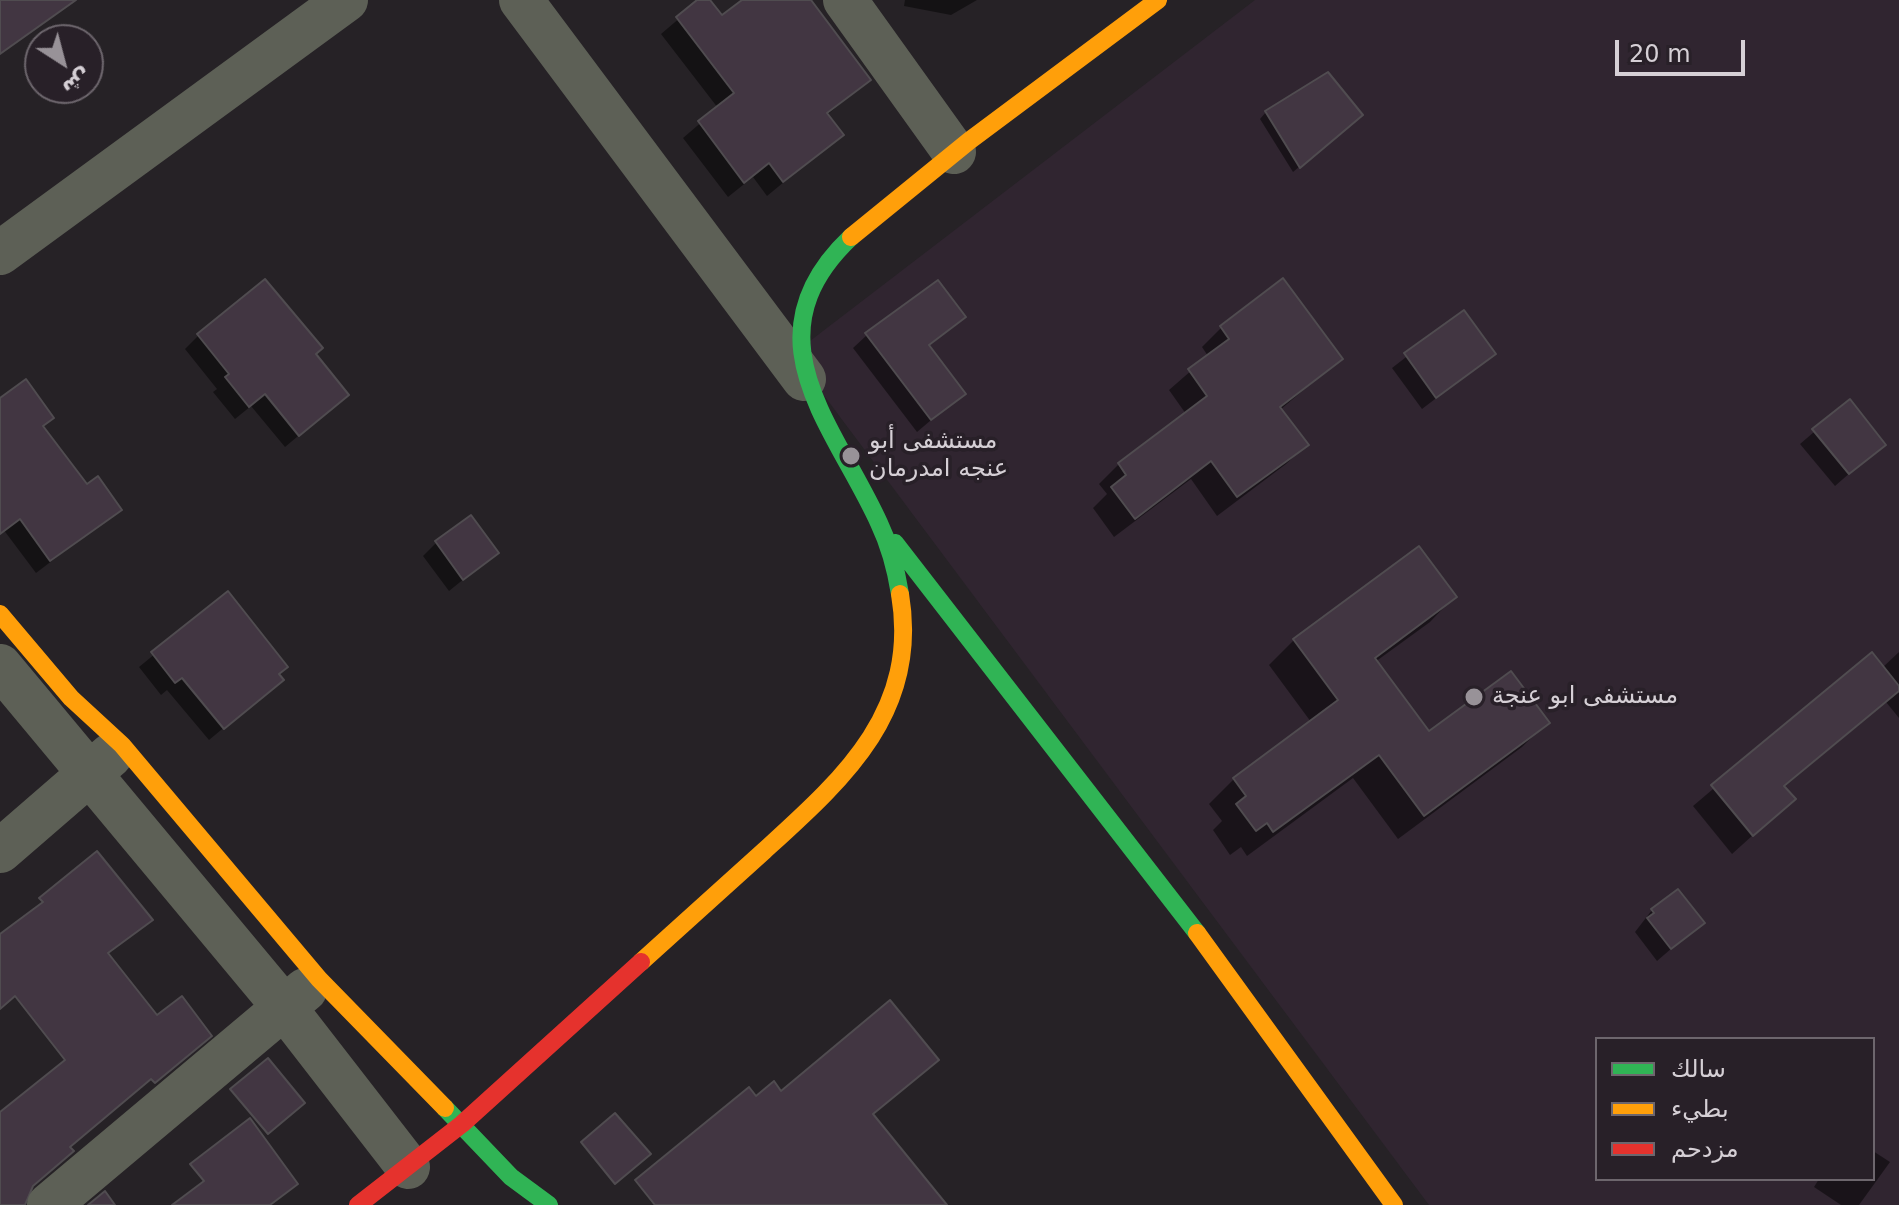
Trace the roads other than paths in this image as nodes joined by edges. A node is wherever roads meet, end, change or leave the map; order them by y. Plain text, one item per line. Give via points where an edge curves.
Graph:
1 (346, 0) edge
2 (521, 0) edge
3 (845, 0) edge
4 (1158, 0) edge
5 (954, 152) junction
6 (0, 253) edge
7 (804, 379) junction
8 (880, 523) junction
9 (0, 614) edge
10 (0, 666) edge
11 (106, 759) junction
12 (0, 851) edge
13 (319, 979) junction
14 (284, 1007) junction
15 (462, 1124) junction
16 (408, 1167) junction
17 (49, 1205) edge
18 (358, 1205) edge
19 (549, 1205) edge
20 (1394, 1205) edge

1 - 6 street
2 - 7 street
3 - 5 street
4 - 5 street
5 - 7 street via 838,248 818,277 805,310
7 - 8 street via 817,413
8 - 15 street via 895,563 902,648 893,690 876,730 852,766
8 - 20 street via 1168,894
9 - 11 street via 71,698
10 - 11 street
11 - 12 street
11 - 13 street
11 - 14 street
13 - 14 street
13 - 15 street
14 - 16 street
14 - 17 street
15 - 16 street
15 - 19 street via 511,1177
16 - 18 street

